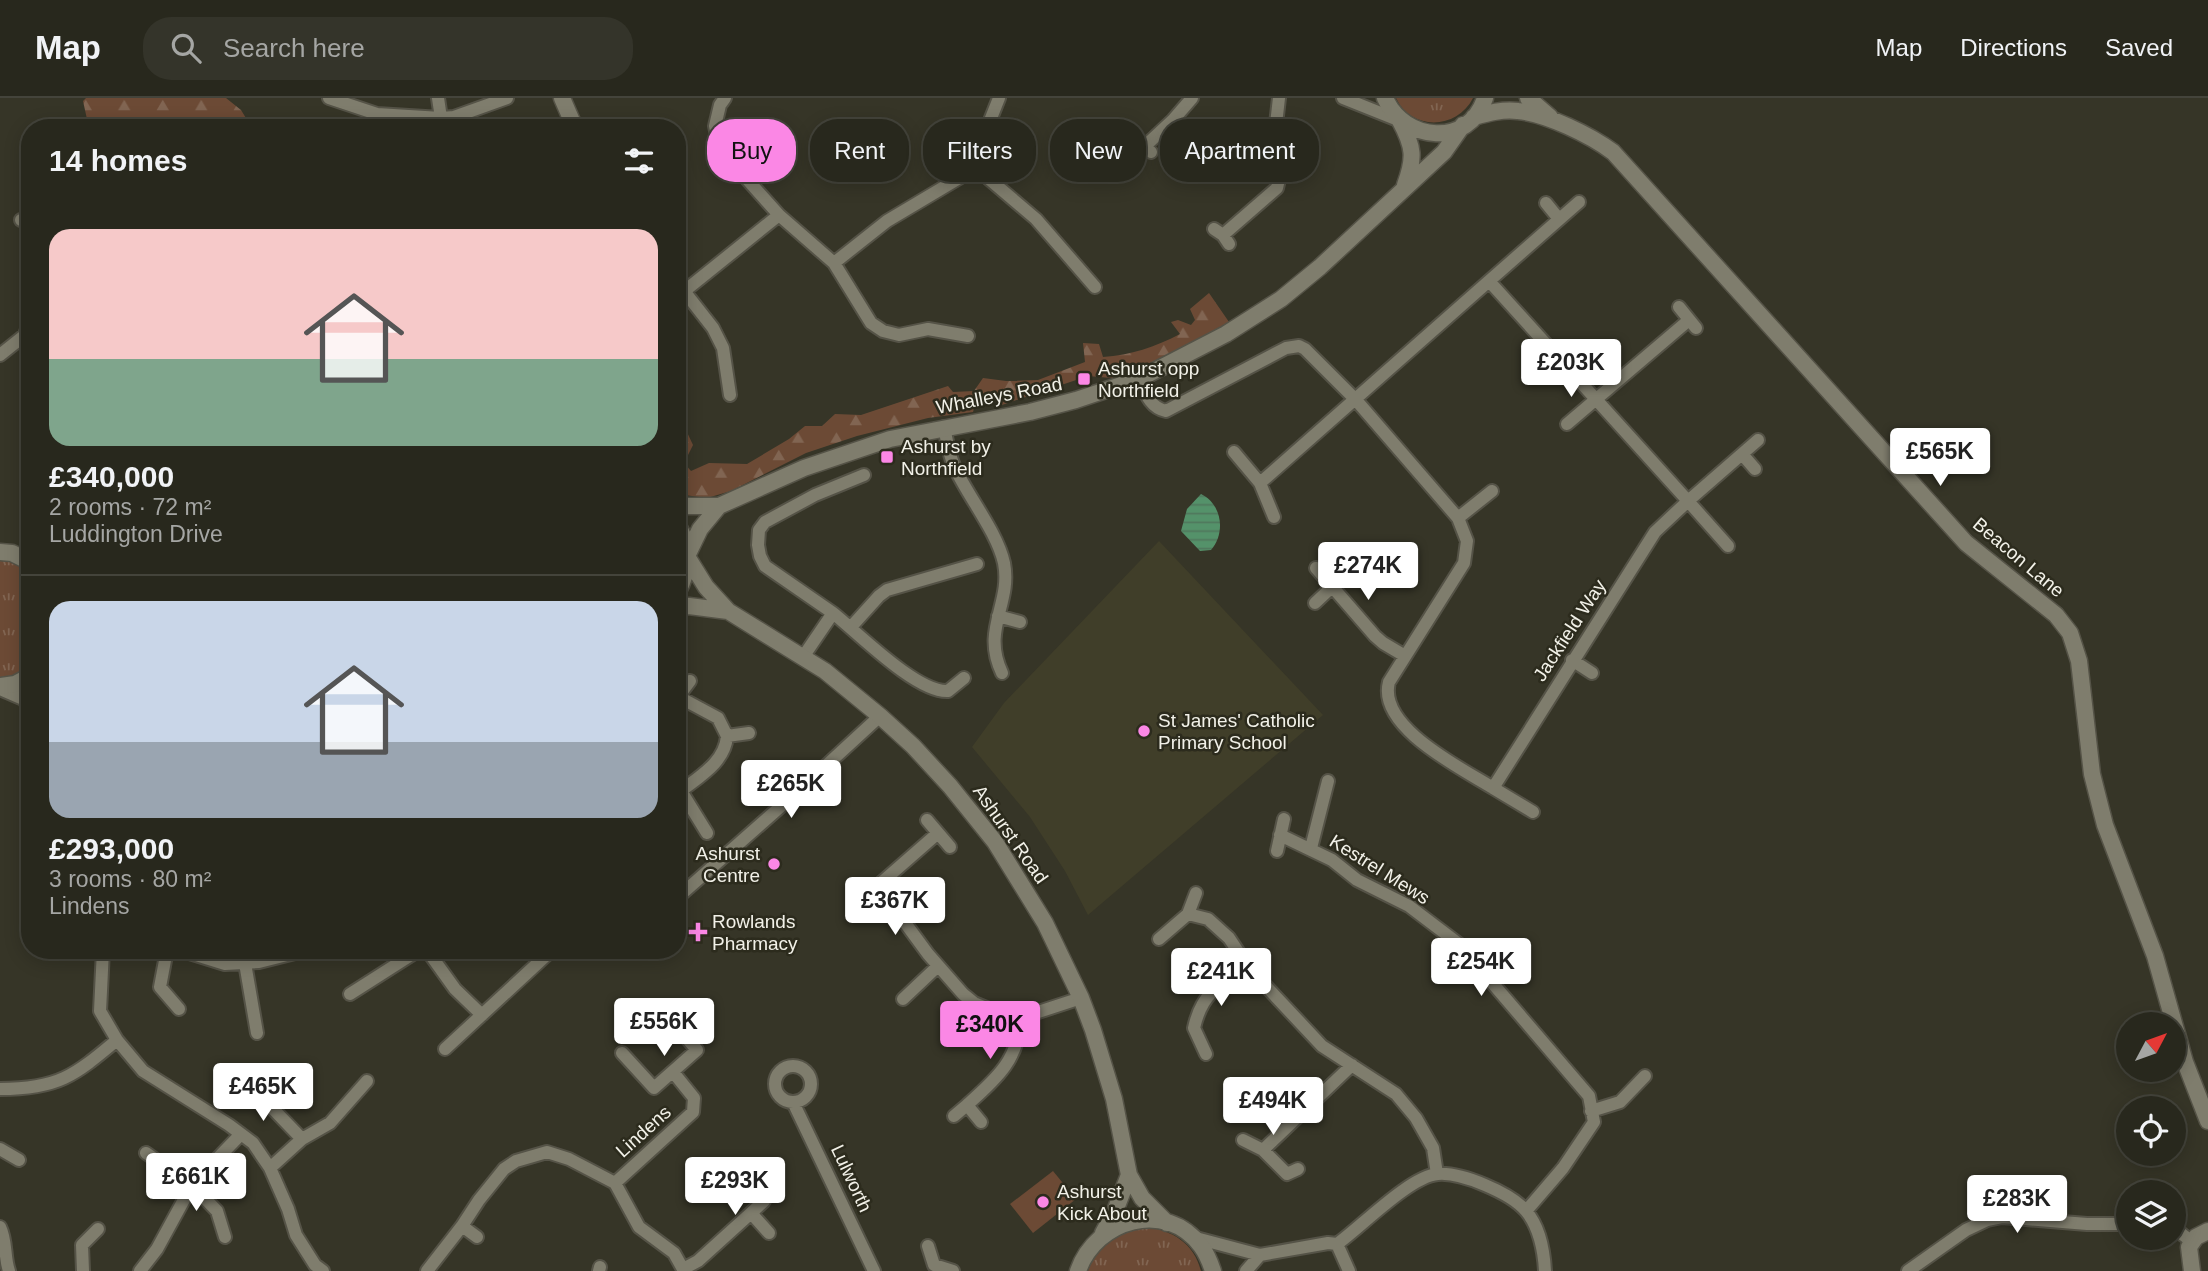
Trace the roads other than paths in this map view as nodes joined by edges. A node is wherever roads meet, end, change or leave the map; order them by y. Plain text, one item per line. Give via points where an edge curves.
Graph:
1 (329, 98) edge
2 (438, 98) edge
3 (507, 98) edge
4 (562, 98) edge
5 (725, 98) edge
6 (999, 98) edge
7 (1192, 98) edge
8 (1279, 98) edge
9 (1343, 98) edge
10 (1385, 98) edge
11 (1485, 98) edge
12 (1528, 98) edge
13 (377, 114) junction
14 (375, 119) edge
15 (428, 119) edge
16 (448, 119) edge
17 (454, 119) edge
18 (571, 119) edge
19 (991, 119) edge
20 (1399, 120) junction
21 (1469, 121) junction
22 (1558, 123) junction
23 (1146, 143) edge
24 (952, 182) edge
25 (992, 182) edge
26 (1403, 190) junction
27 (1579, 202) dead end
28 (1546, 203) dead end
29 (779, 215) junction
30 (1559, 219) junction
31 (1222, 236) dead end
32 (834, 264) junction
33 (1489, 281) junction
34 (1094, 287) dead end
35 (686, 289) edge
36 (686, 300) edge
37 (1679, 307) dead end
38 (968, 336) dead end
39 (21, 342) edge
40 (0, 355) edge
41 (1139, 379) junction
42 (730, 395) dead end
43 (1356, 400) junction
44 (1596, 400) junction
45 (1567, 424) dead end
46 (944, 427) junction
47 (1758, 440) dead end
48 (1234, 452) dead end
49 (1742, 454) junction
50 (1755, 468) dead end
51 (864, 475) dead end
52 (1260, 483) junction
53 (1492, 491) dead end
54 (1688, 501) junction
55 (686, 506) edge
56 (719, 506) junction
57 (1274, 517) dead end
58 (1458, 518) junction
59 (1728, 546) dead end
60 (686, 547) edge
61 (688, 556) junction
62 (976, 564) dead end
63 (686, 568) edge
64 (1315, 568) dead end
65 (1332, 587) junction
66 (1315, 603) dead end
67 (686, 606) edge
68 (727, 611) junction
69 (833, 613) junction
70 (998, 616) junction
71 (1020, 622) dead end
72 (851, 627) junction
73 (1405, 656) junction
74 (803, 657) junction
75 (1572, 660) junction
76 (1002, 673) dead end
77 (1592, 674) dead end
78 (964, 678) dead end
79 (21, 681) edge
80 (690, 681) dead end
81 (686, 686) edge
82 (0, 688) edge
83 (21, 698) edge
84 (686, 700) edge
85 (880, 716) junction
86 (749, 733) dead end
87 (727, 736) junction
88 (1328, 781) dead end
89 (686, 783) edge
90 (1493, 788) junction
91 (686, 799) edge
92 (1533, 812) dead end
93 (1284, 819) dead end
94 (927, 820) dead end
95 (707, 833) dead end
96 (938, 833) junction
97 (1280, 835) junction
98 (950, 848) dead end
99 (1311, 848) junction
100 (1277, 850) dead end
101 (878, 886) junction
102 (686, 890) edge
103 (1196, 893) dead end
104 (866, 896) dead end
105 (1188, 914) junction
106 (1159, 939) dead end
107 (103, 959) edge
108 (165, 959) edge
109 (209, 959) edge
110 (253, 959) edge
111 (405, 959) edge
112 (433, 959) edge
113 (542, 959) edge
114 (245, 963) junction
115 (938, 966) junction
116 (1249, 968) junction
117 (350, 994) dead end
118 (1081, 998) junction
119 (903, 999) dead end
120 (179, 1009) dead end
121 (482, 1016) junction
122 (668, 1016) dead end
123 (1020, 1018) junction
124 (257, 1033) dead end
125 (117, 1040) junction
126 (445, 1049) dead end
127 (622, 1053) dead end
128 (1206, 1054) dead end
129 (1352, 1065) junction
130 (673, 1072) junction
131 (1645, 1076) dead end
132 (368, 1080) dead end
133 (248, 1083) dead end
134 (0, 1089) edge
135 (793, 1102) dead end
136 (967, 1105) junction
137 (1591, 1111) junction
138 (954, 1116) dead end
139 (2208, 1121) edge
140 (981, 1122) dead end
141 (241, 1134) junction
142 (302, 1139) junction
143 (1243, 1140) dead end
144 (0, 1149) edge
145 (1263, 1150) junction
146 (146, 1153) dead end
147 (19, 1160) dead end
148 (1127, 1167) junction
149 (270, 1168) junction
150 (1298, 1169) dead end
151 (1437, 1174) junction
152 (615, 1183) junction
153 (192, 1185) junction
154 (764, 1201) dead end
155 (1525, 1210) junction
156 (751, 1213) junction
157 (1167, 1223) junction
158 (2116, 1224) edge
159 (462, 1226) junction
160 (0, 1227) edge
161 (98, 1229) dead end
162 (2208, 1231) edge
163 (769, 1233) dead end
164 (1103, 1234) junction
165 (225, 1237) dead end
166 (477, 1237) dead end
167 (1192, 1237) junction
168 (2186, 1237) edge
169 (2191, 1241) junction
170 (1337, 1244) junction
171 (928, 1246) dead end
172 (1260, 1255) junction
173 (319, 1268) edge
174 (930, 1268) edge
175 (684, 1270) edge
176 (9, 1271) edge
177 (83, 1271) edge
178 (140, 1271) edge
179 (427, 1271) edge
180 (874, 1271) edge
181 (953, 1271) edge
182 (1078, 1271) edge
183 (1213, 1271) edge
184 (1246, 1271) edge
185 (1349, 1271) edge
186 (1545, 1271) edge
187 (1908, 1271) edge
188 (2192, 1271) edge

1 - 13 street
2 - 16 street
3 - 17 street
4 - 18 street
5 - 29 street via 715,126 720,149
6 - 19 street
7 - 23 street
8 - 31 street via 1276,124 1281,171 1276,188
9 - 20 street
10 - 20 street
11 - 21 street, Whalleys Road
12 - 22 street, Beacon Lane
13 - 14 street
13 - 15 street
20 - 21 street, Beacon Lane via 1431,134 1448,132
20 - 26 street via 1413,151
21 - 22 street, Beacon Lane via 1494,112 1518,111
21 - 26 street, Whalleys Road
22 - 139 street, Beacon Lane via 1614,152 1966,543 2065,625 2079,661 2092,774 2105,825 2155,956 2185,1062
24 - 32 street via 887,221
25 - 34 street via 1036,219
26 - 41 street, Whalleys Road via 1280,299 1236,328
27 - 30 street
28 - 30 street
29 - 32 street
29 - 35 street
30 - 33 street
32 - 38 street via 871,323 883,331 899,335 928,329
33 - 43 street
33 - 44 street
36 - 42 street via 713,328 723,348
37 - 44 street via 1692,324
39 - 40 street
41 - 43 street via 1151,403 1166,411 1286,348 1299,346
41 - 46 street, Whalleys Road via 1076,400
43 - 52 street
43 - 58 street
44 - 45 street
44 - 54 street
46 - 56 street, Whalleys Road via 890,439 804,468
46 - 70 street via 954,467 1002,558 1005,576
47 - 49 street, Jackfield Way
48 - 52 street
49 - 50 street
49 - 54 street, Jackfield Way
51 - 69 street via 814,495 765,522 759,530 765,566
52 - 57 street
53 - 58 street
54 - 59 street
54 - 75 street, Jackfield Way via 1655,532
55 - 56 street, Whalleys Road
56 - 61 street, Whalleys Road via 700,529
58 - 73 street via 1467,541 1464,563
60 - 61 street, Ashurst Road
61 - 63 street, Whalleys Road
61 - 68 street, Ashurst Road
62 - 72 street via 887,590
64 - 65 street
65 - 66 street
65 - 73 street via 1383,643
67 - 68 street, Ashurst Road
68 - 74 street, Ashurst Road
69 - 72 street
69 - 74 street
70 - 71 street
70 - 76 street via 993,648
72 - 78 street via 922,684 948,691
73 - 90 street via 1387,691 1398,719 1422,742
74 - 85 street, Ashurst Road
75 - 77 street
75 - 90 street, Jackfield Way
79 - 82 street
80 - 81 street
82 - 83 street
84 - 87 street via 718,718
85 - 102 street
85 - 118 street, Ashurst Road via 932,766 1008,861
86 - 87 street
87 - 89 street via 717,760
88 - 99 street, Kestrel Mews
90 - 92 street
91 - 95 street
93 - 97 street
94 - 96 street
96 - 98 street
96 - 101 street
97 - 99 street, Kestrel Mews
97 - 100 street
99 - 137 street, Kestrel Mews via 1357,880 1409,906 1459,944 1589,1096
101 - 104 street
101 - 115 street
103 - 105 street
105 - 106 street
105 - 116 street via 1208,919 1229,938
107 - 125 street via 100,1012
108 - 120 street via 160,987
109 - 114 street
110 - 114 street
111 - 117 street
112 - 121 street
113 - 121 street
114 - 124 street
115 - 119 street
115 - 123 street via 974,1003
116 - 128 street via 1219,985 1198,1008 1194,1028
116 - 129 street via 1322,1046
118 - 123 street
118 - 148 street, Ashurst Road via 1100,1051
121 - 126 street
122 - 130 street, Lindens via 697,1050
123 - 136 street via 1003,1071
125 - 134 street via 54,1084
125 - 141 street via 142,1071
127 - 130 street, Lindens via 653,1088
129 - 145 street
129 - 151 street via 1396,1094 1416,1118 1433,1149
130 - 152 street, Lindens via 694,1098 693,1112
131 - 137 street via 1620,1102
132 - 142 street via 330,1123
133 - 142 street
135 - 180 street, Lulworth
136 - 138 street
136 - 140 street
137 - 155 street via 1594,1122 1577,1149
141 - 149 street
141 - 153 street
142 - 149 street
143 - 145 street
144 - 147 street
145 - 150 street via 1287,1174
146 - 153 street
148 - 157 street, Ashurst Road via 1142,1198
148 - 164 street, Ashurst Road via 1115,1211
149 - 173 street via 296,1235
151 - 155 street via 1479,1182
151 - 170 street via 1394,1196
152 - 159 street, Lindens via 569,1159 547,1152 531,1156 503,1169
152 - 175 street, Lindens via 639,1227 674,1253
153 - 165 street via 217,1211
153 - 178 street
154 - 156 street, Lindens
155 - 186 street via 1544,1252
156 - 163 street
156 - 175 street, Lindens
157 - 164 street via 1133,1221
157 - 167 street
158 - 187 street via 1987,1220
159 - 166 street
159 - 179 street, Lindens
160 - 176 street
161 - 177 street via 82,1245
162 - 169 street
164 - 182 street, Ashurst Road
167 - 172 street
167 - 183 street
168 - 169 street
169 - 188 street
170 - 172 street
170 - 185 street
171 - 174 street
172 - 184 street
174 - 181 street

